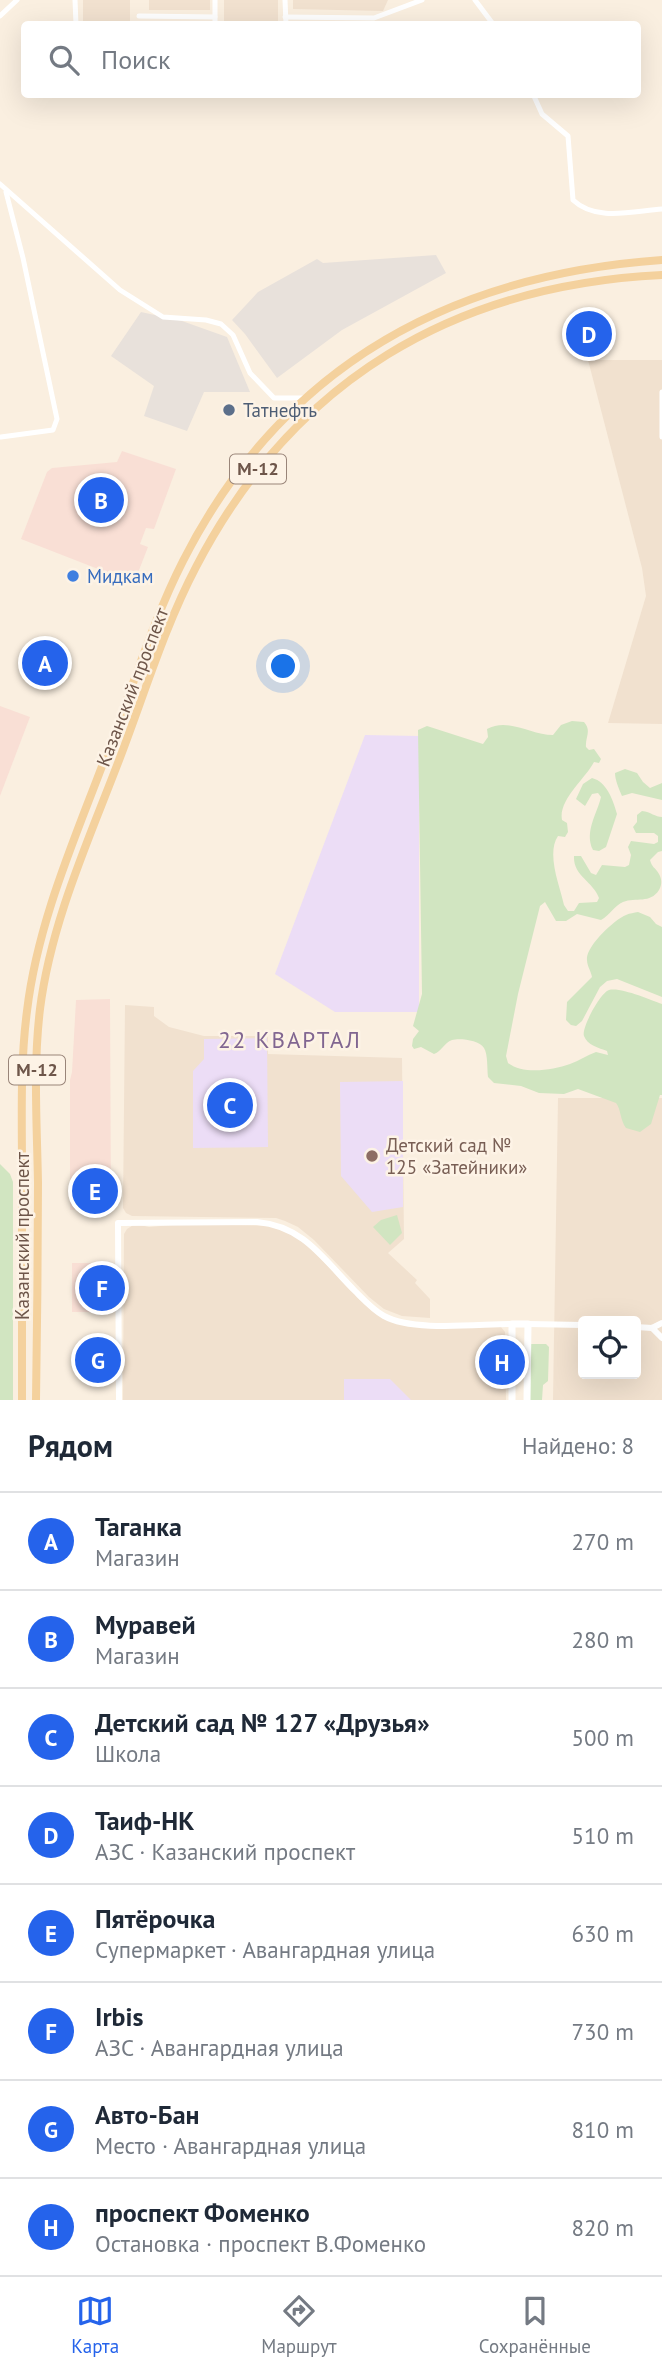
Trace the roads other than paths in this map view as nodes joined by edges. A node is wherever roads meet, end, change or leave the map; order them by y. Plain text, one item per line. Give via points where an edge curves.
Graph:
1 (17, 0) edge
2 (75, 0) edge
3 (215, 0) edge
4 (285, 0) edge
5 (422, 0) edge
6 (475, 0) edge
7 (0, 16) edge
8 (139, 16) dead end
9 (215, 17) junction
10 (76, 21) edge
11 (215, 21) edge
12 (286, 21) edge
13 (492, 21) edge
14 (535, 98) edge
15 (3, 187) edge
16 (662, 209) edge
17 (662, 260) edge
18 (662, 275) edge
19 (662, 393) edge
20 (306, 398) junction
21 (1, 437) edge
22 (662, 437) edge
23 (110, 747) junction
24 (122, 753) junction
25 (662, 1323) edge
26 (512, 1324) junction
27 (528, 1324) junction
28 (578, 1325) edge
29 (641, 1327) edge
30 (652, 1328) junction
31 (662, 1338) edge
32 (22, 1400) edge
33 (36, 1400) edge
34 (119, 1400) edge
35 (512, 1400) edge
36 (527, 1400) edge

1 - 7 street
2 - 10 street
3 - 9 street
4 - 12 street
5 - 12 street via 374,18
6 - 13 street
8 - 9 street
9 - 11 street
14 - 16 street via 542,114 568,136 573,200 582,208 601,214
15 - 20 street via 120,290 163,317 221,324 233,335 250,373 274,398
15 - 21 street via 57,423 53,429
17 - 20 main road, Казанский проспект / М-12 via 551,274 450,306 358,357
18 - 24 main road, Казанский проспект / М-12 via 555,288 475,311 420,335 366,368 319,405 245,484 208,543 181,597
19 - 22 street
20 - 23 main road, Казанский проспект / М-12 via 255,450 196,536 161,611
23 - 24 main road via 111,756
23 - 32 main road, Казанский проспект / М-12 via 43,928 32,972 23,1068
24 - 33 main road, Казанский проспект / М-12 via 52,947 40,1010
25 - 30 street
26 - 27 main road
26 - 34 street via 419,1324 384,1316 310,1243 274,1224 118,1223
26 - 35 main road
27 - 28 street
27 - 36 main road
29 - 30 street
30 - 31 street

